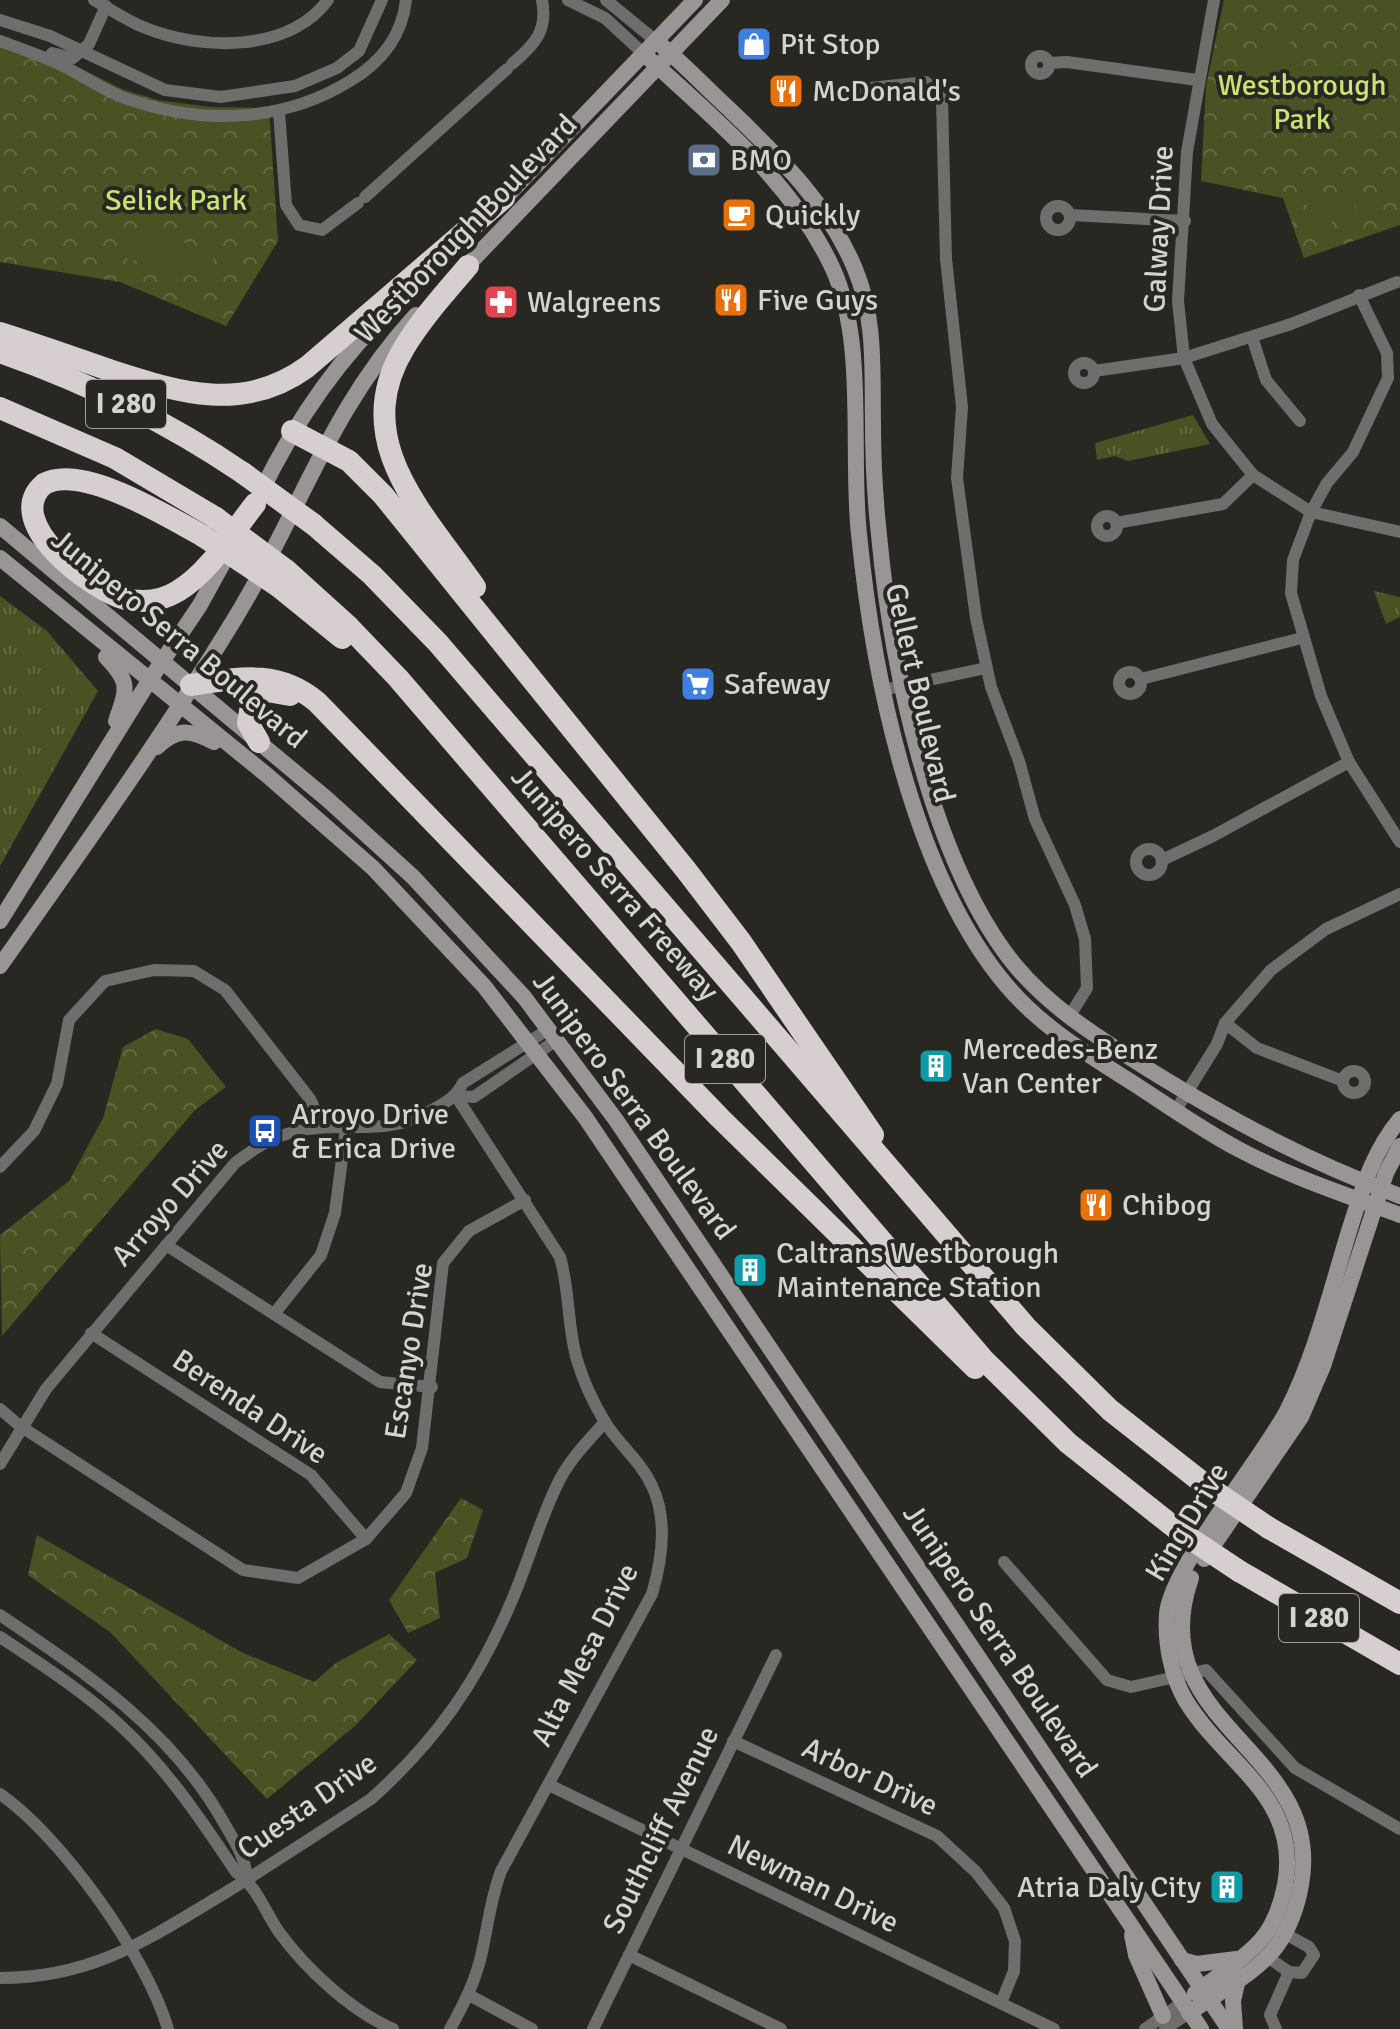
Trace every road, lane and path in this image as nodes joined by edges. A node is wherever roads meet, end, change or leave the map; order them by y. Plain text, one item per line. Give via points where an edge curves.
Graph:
1 (328, 0) edge
2 (382, 0) edge
3 (406, 0) edge
4 (542, 0) edge
5 (568, 0) edge
6 (606, 0) edge
7 (695, 0) edge
8 (722, 0) edge
9 (1214, 0) edge
10 (100, 3) edge
11 (0, 20) edge
12 (656, 41) junction
13 (4, 43) edge
14 (81, 52) junction
15 (644, 54) junction
16 (673, 54) junction
17 (1049, 63) dead end
18 (660, 68) junction
19 (1197, 80) junction
20 (861, 89) dead end
21 (279, 112) junction
22 (504, 198) junction
23 (1070, 215) dead end
24 (1185, 221) junction
25 (468, 266) junction
26 (1397, 282) dead end
27 (1359, 295) junction
28 (0, 333) edge
29 (1252, 337) junction
30 (0, 352) edge
31 (1184, 358) junction
32 (1094, 371) dead end
33 (0, 408) edge
34 (1300, 421) dead end
35 (292, 431) junction
36 (323, 446) junction
37 (1253, 475) junction
38 (255, 504) junction
39 (1311, 512) junction
40 (1116, 523) dead end
41 (0, 526) edge
42 (209, 527) junction
43 (1400, 532) edge
44 (0, 558) edge
45 (56, 604) junction
46 (1302, 638) junction
47 (503, 640) junction
48 (162, 661) junction
49 (986, 668) junction
50 (1141, 679) dead end
51 (149, 681) junction
52 (191, 685) junction
53 (903, 686) junction
54 (883, 690) junction
55 (178, 704) junction
56 (349, 731) junction
57 (108, 747) junction
58 (254, 751) junction
59 (1349, 762) junction
60 (138, 764) junction
61 (1400, 842) edge
62 (1162, 860) dead end
63 (1400, 894) edge
64 (0, 921) edge
65 (0, 966) edge
66 (1069, 1017) junction
67 (1225, 1023) junction
68 (553, 1034) junction
69 (534, 1048) junction
70 (1343, 1081) dead end
71 (1186, 1093) junction
72 (456, 1096) junction
73 (1176, 1110) junction
74 (1400, 1119) edge
75 (323, 1127) junction
76 (346, 1128) junction
77 (1400, 1146) edge
78 (882, 1162) junction
79 (0, 1167) edge
80 (1364, 1181) junction
81 (1381, 1189) junction
82 (1400, 1196) edge
83 (525, 1200) junction
84 (1359, 1201) junction
85 (1376, 1206) junction
86 (1400, 1215) edge
87 (166, 1245) junction
88 (274, 1314) junction
89 (91, 1333) junction
90 (432, 1387) junction
91 (0, 1409) edge
92 (605, 1422) junction
93 (20, 1426) junction
94 (0, 1464) edge
95 (1103, 1473) junction
96 (366, 1539) junction
97 (1004, 1562) dead end
98 (1400, 1603) edge
99 (0, 1615) edge
100 (0, 1637) edge
101 (776, 1655) dead end
102 (1400, 1664) edge
103 (1182, 1674) junction
104 (733, 1741) junction
105 (549, 1785) junction
106 (0, 1794) edge
107 (1400, 1829) edge
108 (681, 1849) junction
109 (247, 1880) junction
110 (1130, 1925) junction
111 (1284, 1933) junction
112 (132, 1950) junction
113 (629, 1955) junction
114 (1246, 1956) junction
115 (1266, 1956) junction
116 (1182, 1960) junction
117 (1289, 1972) junction
118 (0, 1978) edge
119 (1238, 1979) junction
120 (1205, 1994) junction
121 (469, 1995) junction
122 (1001, 2003) junction
123 (1186, 2008) junction
124 (1164, 2023) edge
125 (168, 2029) edge
126 (393, 2029) edge
127 (450, 2029) edge
128 (532, 2029) edge
129 (593, 2029) edge
130 (781, 2029) edge
131 (1054, 2029) edge
132 (1145, 2029) edge
133 (1201, 2029) edge
134 (1232, 2029) edge
135 (1276, 2029) edge

1 - 10 street via 314,18 279,37 243,43 144,28
2 - 14 street via 359,51 337,68 268,92 221,97 165,90
3 - 21 street via 393,43 374,65 325,96
4 - 21 street via 546,19 539,34 510,66 322,230 299,225 286,205
5 - 15 street, Gellert Boulevard via 605,18
6 - 12 street, Gellert Boulevard
7 - 12 main road, Westborough Boulevard
8 - 16 main road, Westborough Boulevard
9 - 19 street, Galway Drive
10 - 14 street
11 - 14 street
12 - 15 main road, Westborough Boulevard
12 - 16 main road, Gellert Boulevard
13 - 14 street via 21,40 66,58
13 - 21 street via 57,63 119,96 164,110 214,116
15 - 18 main road, Gellert Boulevard
15 - 22 main road, Westborough Boulevard
16 - 18 main road, Westborough Boulevard
16 - 53 main road, Gellert Boulevard via 800,180 828,217 857,273 873,347 880,551
17 - 19 street
18 - 25 main road, Westborough Boulevard
18 - 54 main road, Gellert Boulevard via 785,192 826,254 843,293 853,346 858,534
19 - 24 street, Galway Drive
20 - 49 street via 926,82 942,99 946,259 962,407 957,478
22 - 28 highway via 307,367 253,393 217,397 182,392
22 - 35 main road, Westborough Boulevard via 360,340
23 - 24 street
24 - 31 street, Galway Drive via 1178,301
25 - 36 main road, Westborough Boulevard via 376,362
25 - 47 highway via 399,356 385,392 383,426 397,472 500,624
26 - 27 street
27 - 29 street
27 - 39 street via 1387,353 1388,378 1353,452
29 - 31 street
29 - 34 street via 1266,380
30 - 78 highway, Junipero Serra Freeway / I 280, bridge via 111,397 174,430 313,524 381,583
31 - 32 street
31 - 37 street, Galway Drive via 1207,414
33 - 42 highway, Junipero Serra Freeway / I 280 via 115,458
35 - 36 highway
35 - 38 main road, Westborough Boulevard
36 - 47 highway via 370,480
36 - 52 main road, Westborough Boulevard via 238,613
37 - 39 street, Galway Drive
37 - 40 street via 1223,504
38 - 42 highway via 192,582 171,595 141,601 108,591 56,551 35,529 31,507 44,484 71,478
38 - 48 main road, Westborough Boulevard via 218,575
39 - 43 street, Galway Drive
39 - 46 street via 1291,577
41 - 48 main road, Junipero Serra Boulevard
42 - 95 highway, Junipero Serra Freeway / I 280, bridge via 349,627 975,1351
44 - 45 main road, Junipero Serra Boulevard
45 - 51 main road, Junipero Serra Boulevard
45 - 57 main road via 126,681
46 - 50 street
46 - 59 street
47 - 78 highway via 737,937 870,1127
48 - 51 main road, Westborough Boulevard
48 - 52 main road, Junipero Serra Boulevard
49 - 53 street
49 - 66 street via 1035,819 1085,939 1087,988
51 - 55 main road, Junipero Serra Boulevard
51 - 57 main road, Westborough Boulevard
52 - 55 main road, Westborough Boulevard
52 - 56 highway via 256,676 281,680 306,692
52 - 58 main road, Junipero Serra Boulevard
53 - 54 street
53 - 66 main road, Gellert Boulevard via 938,810 974,901 1015,965
54 - 73 main road, Gellert Boulevard via 929,844 977,946 1045,1024
55 - 58 main road, Junipero Serra Boulevard
55 - 60 main road, Westborough Boulevard
56 - 58 highway via 302,700 267,691 252,700 247,714
56 - 95 highway via 720,1118 940,1337
57 - 64 main road, Westborough Boulevard
58 - 60 main road via 185,731 167,737
58 - 68 main road, Junipero Serra Boulevard via 413,877
58 - 69 main road, Junipero Serra Boulevard via 406,901
59 - 61 street
59 - 62 street
60 - 65 main road, Westborough Boulevard
63 - 67 street via 1326,929 1282,962
66 - 71 main road, Gellert Boulevard
67 - 70 street via 1257,1048
67 - 71 street
68 - 69 street, Arroyo Drive
68 - 116 main road, Junipero Serra Boulevard
69 - 72 street, Arroyo Drive via 474,1097
69 - 110 main road, Junipero Serra Boulevard
71 - 73 street
71 - 80 main road, Gellert Boulevard via 1283,1148
72 - 76 street, Arroyo Drive via 397,1127
72 - 83 street, Alta Mesa Drive
73 - 84 main road, Gellert Boulevard via 1240,1150
74 - 80 main road, King Drive
75 - 76 street, Arroyo Drive
75 - 79 street via 310,1099 225,990 194,971 154,970 105,981 69,1020 57,1084 34,1131
75 - 87 street, Arroyo Drive via 273,1138 254,1148
76 - 88 street via 335,1213 321,1255
77 - 81 main road, King Drive
78 - 98 highway, Junipero Serra Freeway / I 280, bridge via 1059,1361 1128,1425 1269,1528
80 - 81 main road, Gellert Boulevard
80 - 84 main road, King Drive
81 - 82 main road, Gellert Boulevard
81 - 85 main road, King Drive
83 - 90 street, Escanyo Drive via 469,1231 443,1263
83 - 92 street, Alta Mesa Drive via 560,1257 577,1362
84 - 85 main road, Gellert Boulevard
84 - 103 main road, King Drive via 1309,1360 1287,1411 1182,1571 1168,1608 1168,1646
85 - 86 main road, Gellert Boulevard
85 - 103 main road, King Drive via 1301,1417 1191,1576 1181,1614
87 - 88 street
87 - 89 street, Arroyo Drive
88 - 90 street via 380,1382
89 - 93 street, Arroyo Drive
89 - 96 street, Berenda Drive via 311,1475
90 - 96 street, Escanyo Drive via 422,1448 406,1493
91 - 93 street, Escanyo Drive
92 - 105 street, Alta Mesa Drive via 653,1487 662,1530 660,1568 652,1594
92 - 109 street, Cuesta Drive via 557,1484 512,1601 455,1710 420,1753 371,1799
93 - 94 street, Arroyo Drive
93 - 96 street, Escanyo Drive via 243,1570 298,1578
95 - 102 highway, Junipero Serra Freeway / I 280, bridge via 1239,1571
97 - 103 street via 1107,1680 1131,1687
99 - 109 street via 138,1714 205,1791 246,1863
100 - 109 street via 63,1678 123,1727 170,1778
101 - 104 street, Southcliff Avenue
103 - 107 street via 1206,1670 1295,1768
103 - 111 main road, King Drive via 1275,1779 1298,1826 1303,1873
103 - 114 main road, King Drive via 1186,1701 1275,1808 1283,1830 1283,1894 1275,1917
104 - 108 street, Southcliff Avenue
104 - 122 street, Arbor Drive via 937,1836 976,1872 1004,1908 1015,1941 1014,1971
105 - 108 street, Newman Drive
105 - 121 street, Alta Mesa Drive via 501,1871
106 - 112 street via 62,1854
108 - 113 street, Southcliff Avenue
108 - 122 street, Newman Drive
109 - 112 street, Cuesta Drive
109 - 126 street via 280,1934 331,1988
110 - 123 main road, Junipero Serra Boulevard
110 - 124 main road via 1136,1955
111 - 115 main road, King Drive
111 - 117 street via 1314,1955 1302,1973
112 - 118 street, Cuesta Drive via 82,1968
112 - 125 street
113 - 129 street, Southcliff Avenue
113 - 130 street
114 - 116 main road via 1211,1964
114 - 120 main road, King Drive
115 - 117 street
115 - 119 main road, King Drive
116 - 120 main road, Junipero Serra Boulevard
117 - 135 street via 1270,2015
119 - 120 main road, King Drive
119 - 134 main road
120 - 123 main road, King Drive
120 - 134 main road, Junipero Serra Boulevard
121 - 127 street, Alta Mesa Drive
121 - 128 street
122 - 131 street, Newman Drive
123 - 124 street, King Drive
123 - 133 main road, Junipero Serra Boulevard
124 - 132 street, King Drive

